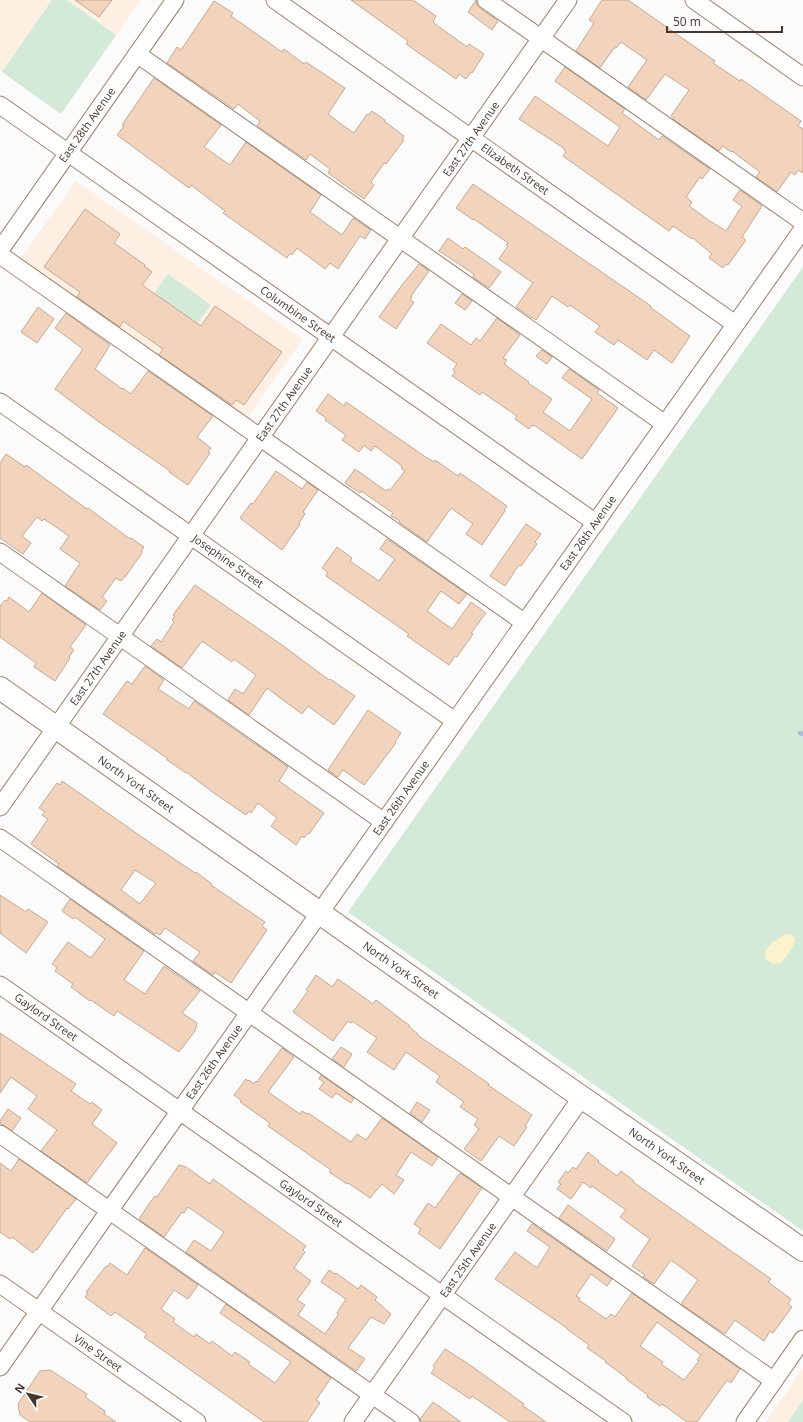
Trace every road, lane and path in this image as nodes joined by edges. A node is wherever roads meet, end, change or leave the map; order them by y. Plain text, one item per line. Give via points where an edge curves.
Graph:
1 (175, 0) edge
2 (275, 0) edge
3 (486, 0) edge
4 (568, 0) edge
5 (694, 0) edge
6 (541, 38) junction
7 (137, 54) junction
8 (803, 77) edge
9 (0, 105) edge
10 (471, 138) junction
11 (68, 153) junction
12 (803, 222) edge
13 (803, 229) edge
14 (400, 238) junction
15 (0, 250) edge
16 (0, 255) edge
17 (735, 324) junction
18 (331, 337) junction
19 (0, 402) edge
20 (665, 424) junction
21 (260, 438) junction
22 (596, 523) junction
23 (191, 536) junction
24 (0, 552) edge
25 (525, 623) junction
26 (120, 636) junction
27 (0, 688) edge
28 (456, 721) junction
29 (56, 727) junction
30 (0, 807) edge
31 (384, 822) junction
32 (0, 838) edge
33 (320, 913) junction
34 (0, 985) edge
35 (249, 1013) junction
36 (582, 1097) junction
37 (180, 1111) junction
38 (0, 1134) edge
39 (512, 1197) junction
40 (109, 1211) junction
41 (803, 1250) edge
42 (0, 1284) edge
43 (443, 1296) junction
44 (40, 1312) junction
45 (803, 1340) edge
46 (0, 1367) edge
47 (774, 1381) junction
48 (372, 1395) junction
49 (197, 1422) edge
50 (353, 1422) edge
51 (411, 1422) edge
52 (623, 1422) edge
53 (745, 1422) edge

1 - 7 street, East 28th Avenue
2 - 10 street, Elizabeth Street
3 - 6 street
4 - 6 street, East 27th Avenue
5 - 8 street
6 - 10 street, East 27th Avenue
6 - 12 street
7 - 11 street, East 28th Avenue
7 - 14 street
9 - 11 street, Columbine Street
10 - 14 street, East 27th Avenue
10 - 17 street, Elizabeth Street
11 - 15 street, East 28th Avenue
11 - 18 street, Columbine Street
13 - 17 street, East 26th Avenue
14 - 18 street, East 27th Avenue
14 - 20 street
16 - 21 street
17 - 20 street, East 26th Avenue
18 - 21 street, East 27th Avenue
18 - 22 street, Columbine Street
19 - 23 street, Josephine Street
20 - 22 street, East 26th Avenue
21 - 23 street, East 27th Avenue
21 - 25 street
22 - 25 street, East 26th Avenue
23 - 26 street, East 27th Avenue
23 - 28 street, Josephine Street
24 - 26 street
25 - 28 street, East 26th Avenue
26 - 29 street, East 27th Avenue
26 - 31 street
27 - 29 main road, North York Street
28 - 31 street, East 26th Avenue
29 - 30 street, East 27th Avenue
29 - 33 main road, North York Street
31 - 33 street, East 26th Avenue
32 - 35 street
33 - 35 street, East 26th Avenue
33 - 36 main road, North York Street
34 - 37 street, Gaylord Street
35 - 37 street, East 26th Avenue
35 - 39 street
36 - 39 street, East 25th Avenue
36 - 41 main road, North York Street
37 - 40 street, East 26th Avenue
37 - 43 street, Gaylord Street
38 - 40 street
39 - 43 street, East 25th Avenue
39 - 47 street
40 - 44 street, East 26th Avenue
40 - 48 street
42 - 44 street, Vine Street
43 - 48 street, East 25th Avenue
43 - 52 street, Gaylord Street
44 - 46 street, East 26th Avenue
44 - 49 street, Vine Street
45 - 47 street
47 - 53 street
48 - 50 street, East 25th Avenue
48 - 51 street

